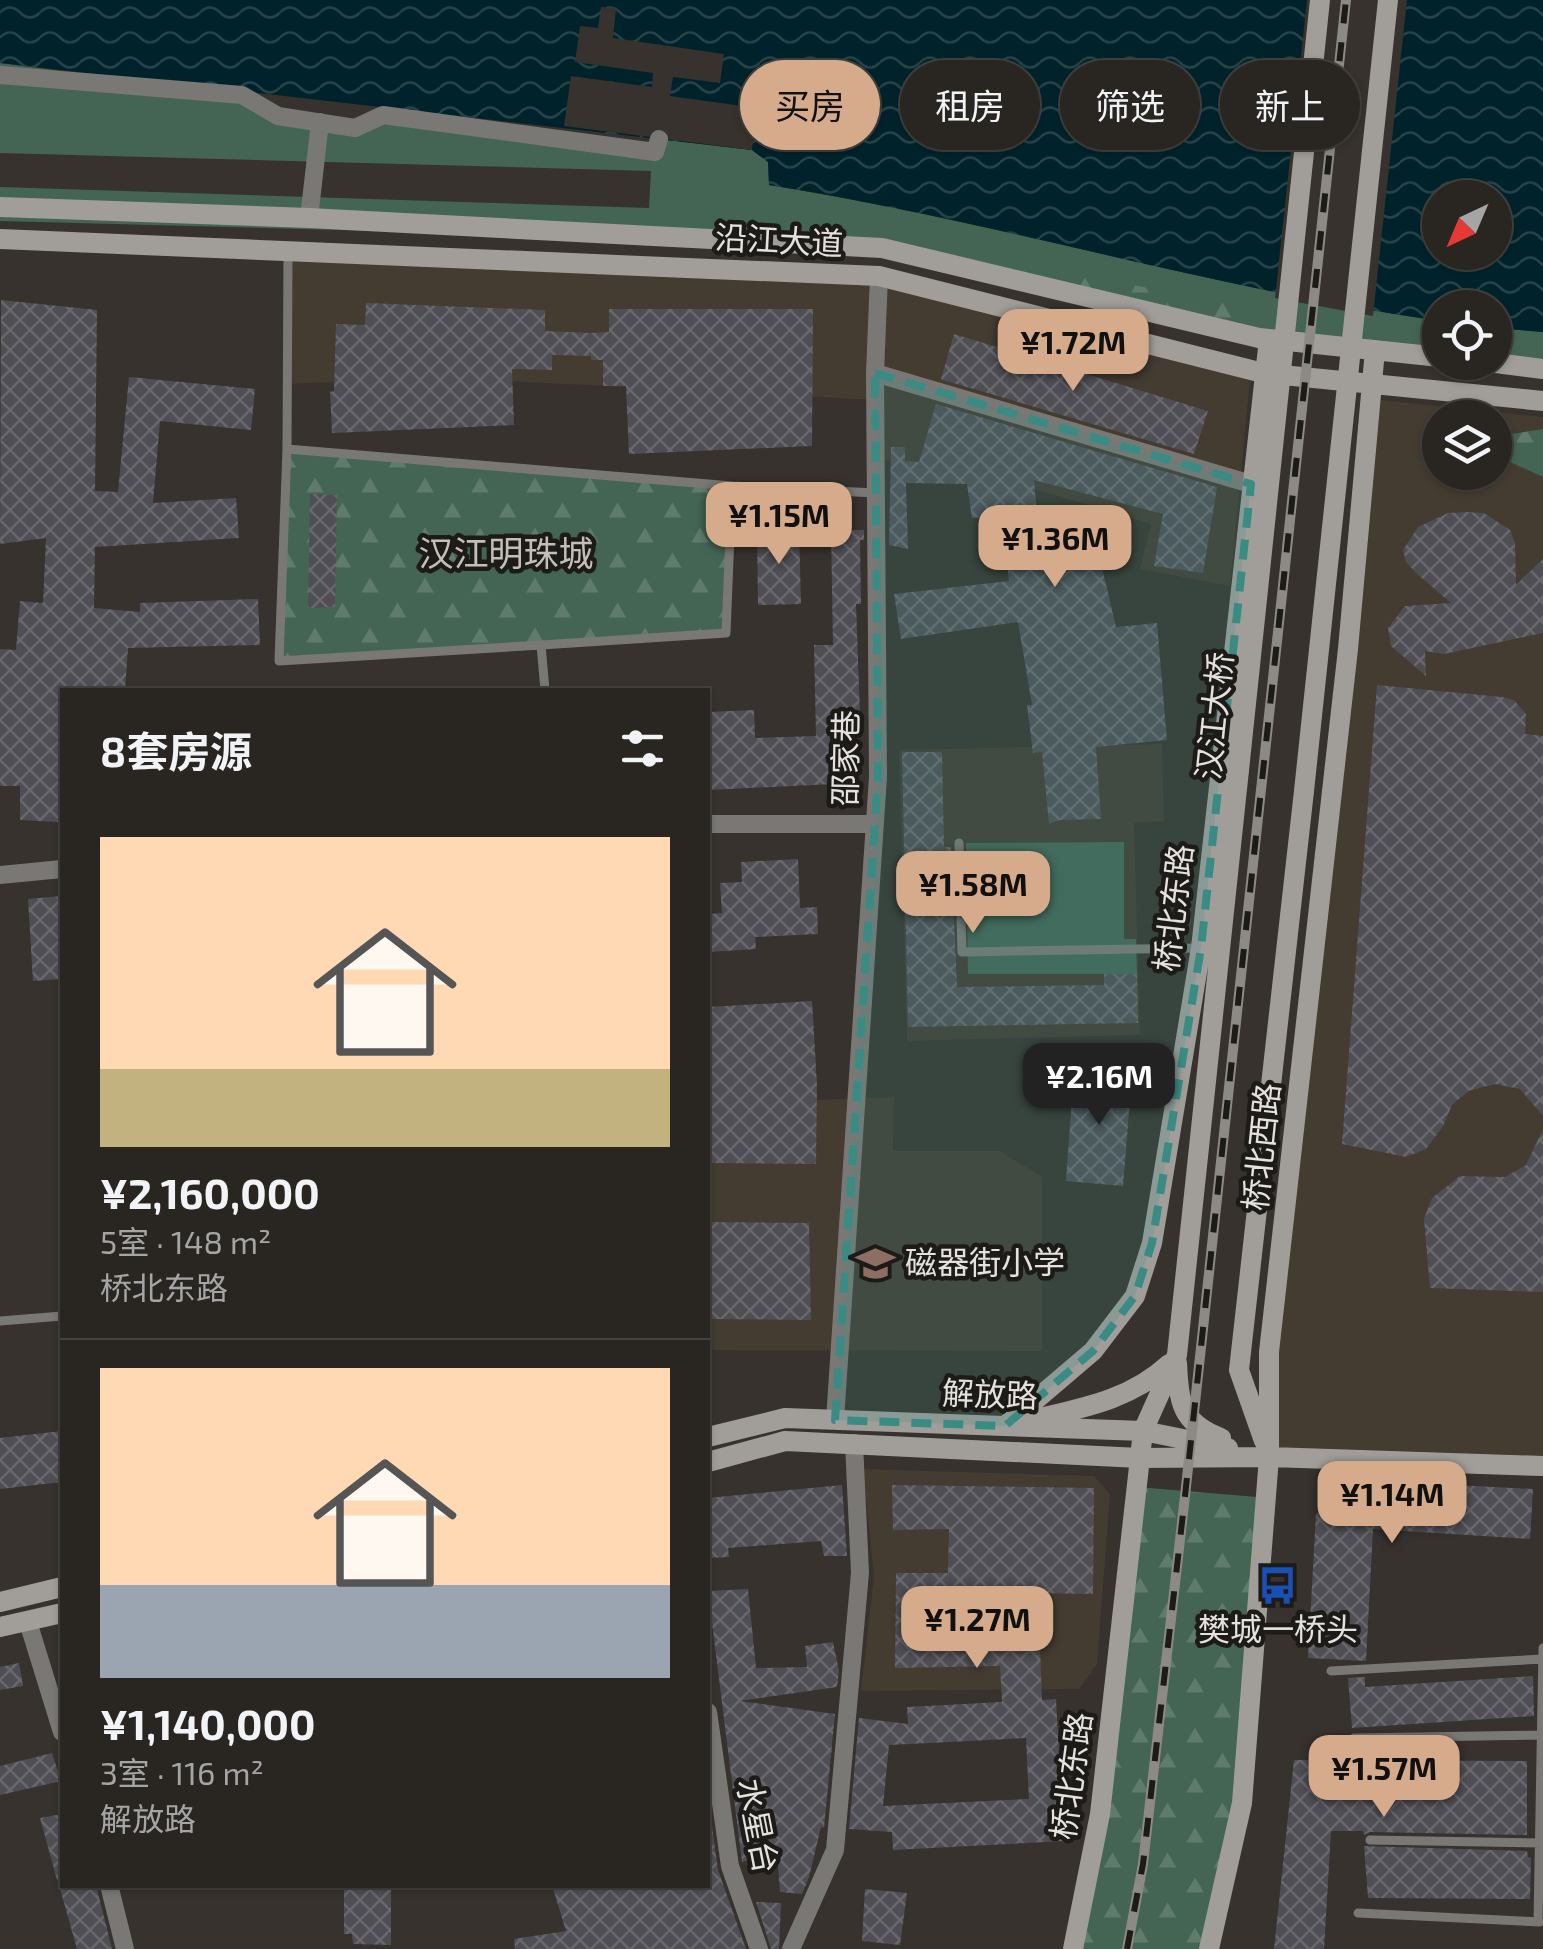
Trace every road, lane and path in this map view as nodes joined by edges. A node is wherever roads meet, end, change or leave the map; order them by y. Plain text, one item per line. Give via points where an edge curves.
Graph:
1 (1320, 0) edge
2 (1388, 0) edge
3 (0, 75) edge
4 (320, 122) junction
5 (658, 139) dead end
6 (0, 207) edge
7 (309, 218) junction
8 (0, 240) edge
9 (288, 249) junction
10 (879, 276) junction
11 (1269, 339) junction
12 (1374, 350) junction
13 (1422, 355) edge
14 (1512, 365) edge
15 (1543, 369) edge
16 (875, 373) junction
17 (1263, 373) junction
18 (1371, 384) junction
19 (1543, 401) edge
20 (287, 449) junction
21 (1251, 484) junction
22 (732, 486) junction
23 (876, 493) junction
24 (540, 645) junction
25 (545, 688) edge
26 (710, 824) edge
27 (875, 824) junction
28 (960, 843) dead end
29 (60, 869) edge
30 (0, 876) edge
31 (1201, 948) junction
32 (60, 1316) edge
33 (0, 1321) edge
34 (1177, 1355) junction
35 (834, 1420) junction
36 (1006, 1426) junction
37 (1144, 1431) junction
38 (710, 1437) edge
39 (854, 1443) junction
40 (1270, 1457) junction
41 (1140, 1458) junction
42 (710, 1461) edge
43 (1543, 1466) edge
44 (60, 1588) edge
45 (0, 1602) edge
46 (60, 1614) edge
47 (28, 1622) junction
48 (0, 1628) edge
49 (1543, 1648) edge
50 (1543, 1659) edge
51 (1330, 1671) dead end
52 (60, 1726) edge
53 (710, 1726) edge
54 (1542, 1735) edge
55 (1354, 1738) dead end
56 (1370, 1840) dead end
57 (1541, 1843) edge
58 (110, 1888) edge
59 (1358, 1913) dead end
60 (1541, 1922) edge
61 (125, 1949) edge
62 (758, 1949) edge
63 (792, 1949) edge
64 (1073, 1949) edge
65 (1209, 1949) edge

1 - 34 main road, 汉江大桥, bridge
2 - 40 main road, bridge via 1240,1370
3 - 4 street via 242,95 278,116
4 - 5 street via 354,128 383,115 656,152
4 - 7 street
6 - 7 main road, 沿江大道
7 - 11 main road, 沿江大道 via 882,248
8 - 9 main road, 沿江大道
9 - 10 main road, 沿江大道
9 - 20 lane
10 - 16 street, 邵家巷
10 - 17 main road, 沿江大道
11 - 12 main road, 沿江大道
11 - 17 main road, 桥北东路
12 - 13 main road, 沿江大道
12 - 18 main road, 桥北西路
14 - 15 main road
16 - 21 street
16 - 23 street, 邵家巷
17 - 18 main road, 沿江大道
17 - 21 main road, 桥北东路
18 - 19 main road, 沿江大道
18 - 40 main road, 桥北西路 via 1348,649 1268,1352
20 - 22 lane
20 - 24 lane via 280,661
21 - 31 main road, 桥北东路
22 - 23 lane
22 - 24 lane via 726,633
23 - 27 street, 邵家巷
24 - 25 lane
26 - 27 street
27 - 35 street, 邵家巷
28 - 31 lane via 962,952
29 - 30 street
31 - 36 main road, 桥北东路 via 1152,1243 1134,1296 1093,1351
32 - 33 lane
34 - 36 main road via 1124,1395
34 - 37 main road, 汉江大桥
34 - 40 main road via 1178,1396 1200,1430
35 - 36 main road, 解放路
35 - 38 main road, 解放路 via 785,1418
36 - 37 main road, 解放路
37 - 40 main road, 解放路
37 - 41 main road, 桥北东路
39 - 41 main road, 解放路
39 - 42 main road, 解放路 via 785,1440
39 - 63 street via 860,1573 835,1850
40 - 41 main road, 解放路
40 - 43 main road, 解放路
40 - 65 main road, 桥北西路 via 1242,1802
41 - 64 main road, 桥北东路 via 1100,1814
44 - 45 main road
46 - 47 main road
47 - 48 main road
47 - 52 street
49 - 50 lane
50 - 51 lane
50 - 54 lane
53 - 62 street, 水星台 via 730,1866
54 - 55 lane
54 - 57 lane
56 - 57 lane
57 - 60 lane
58 - 61 street
59 - 60 lane

